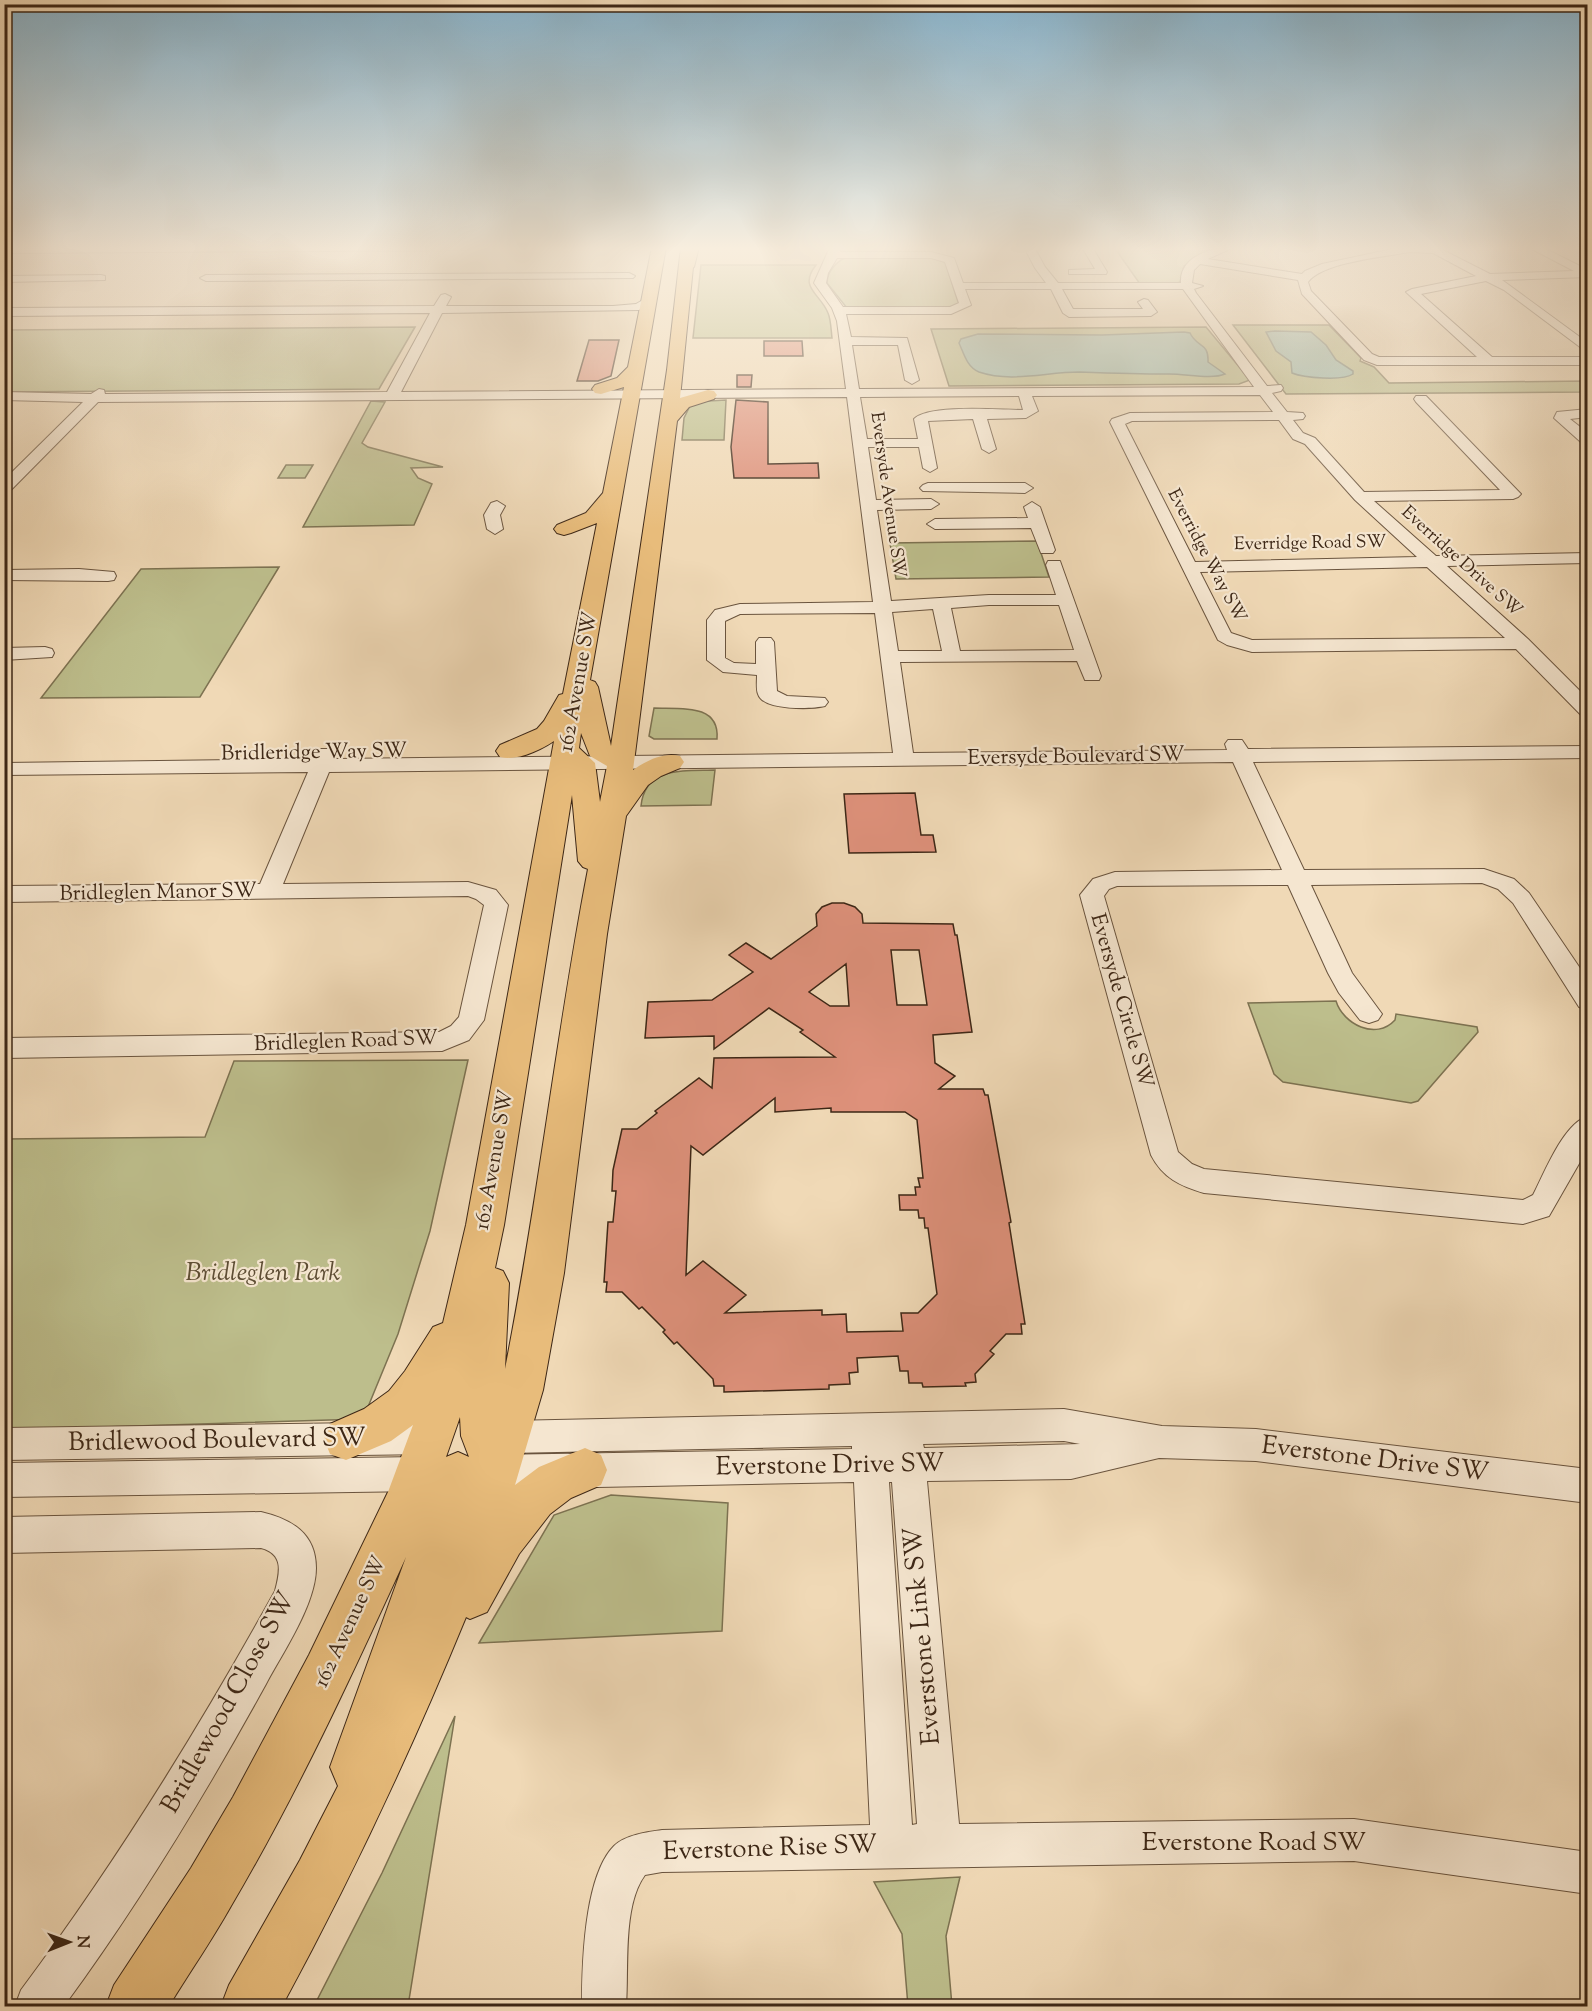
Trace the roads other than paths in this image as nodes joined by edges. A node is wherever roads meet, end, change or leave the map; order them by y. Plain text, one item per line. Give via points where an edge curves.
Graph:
1 (421, 341) edge
2 (642, 341) edge
3 (672, 341) edge
4 (846, 341) edge
5 (903, 341) edge
6 (1232, 341) edge
7 (1353, 341) edge
8 (1466, 341) edge
9 (1490, 362) junction
10 (1587, 362) edge
11 (912, 380) dead end
12 (663, 384) junction
13 (1267, 388) junction
14 (601, 389) junction
15 (853, 391) junction
16 (1024, 392) junction
17 (392, 394) junction
18 (708, 395) junction
19 (96, 396) junction
20 (1421, 399) dead end
21 (640, 402) junction
22 (1587, 413) edge
23 (979, 415) junction
24 (1290, 416) junction
25 (1587, 441) edge
26 (860, 443) junction
27 (925, 443) junction
28 (989, 449) dead end
29 (928, 477) junction
30 (4, 489) edge
31 (614, 492) junction
32 (1360, 497) junction
33 (931, 504) junction
34 (868, 505) junction
35 (497, 506) dead end
36 (655, 511) junction
37 (1037, 523) junction
38 (495, 529) dead end
39 (564, 529) dead end
40 (606, 529) junction
41 (1587, 558) edge
42 (1431, 561) junction
43 (1189, 567) junction
44 (4, 574) edge
45 (108, 576) dead end
46 (1066, 600) junction
47 (643, 601) junction
48 (941, 603) junction
49 (882, 606) junction
50 (765, 642) dead end
51 (1522, 643) junction
52 (45, 653) dead end
53 (4, 654) edge
54 (1085, 655) junction
55 (890, 657) junction
56 (952, 657) junction
57 (580, 668) junction
58 (765, 670) junction
59 (1092, 675) dead end
60 (818, 702) dead end
61 (1587, 711) edge
62 (1587, 740) edge
63 (1237, 750) junction
64 (509, 751) junction
65 (1587, 752) edge
66 (903, 753) junction
67 (4, 756) edge
68 (593, 757) junction
69 (324, 759) junction
70 (147, 761) junction
71 (671, 762) junction
72 (4, 769) edge
73 (611, 820) junction
74 (1296, 877) junction
75 (268, 891) junction
76 (4, 894) edge
77 (597, 905) junction
78 (1587, 1002) edge
79 (1369, 1014) dead end
80 (4, 1048) edge
81 (1587, 1127) edge
82 (485, 1225) junction
83 (467, 1308) junction
84 (906, 1428) junction
85 (868, 1429) junction
86 (345, 1439) junction
87 (1162, 1442) junction
88 (4, 1444) edge
89 (466, 1455) junction
90 (909, 1465) junction
91 (870, 1466) junction
92 (585, 1470) junction
93 (4, 1480) edge
94 (1587, 1486) edge
95 (4, 1535) edge
96 (400, 1716) junction
97 (917, 1845) junction
98 (1587, 1873) edge
99 (320, 1880) junction
100 (37, 2007) edge
101 (135, 2007) edge
102 (250, 2007) edge
103 (604, 2007) edge

1 - 17 street
2 - 12 main road
3 - 12 main road, 162 Avenue SW
4 - 15 street, Eversyde Avenue SW
5 - 11 street
6 - 13 street, Everridge Drive SW
7 - 9 street via 1370,359 1387,363
8 - 9 street
9 - 10 street
12 - 14 main road via 623,382
12 - 15 street
12 - 18 street
12 - 21 main road, 162 Avenue SW
12 - 21 main road, 162 Avenue SW
12 - 21 street
13 - 15 street
13 - 16 street
13 - 24 street, Everridge Drive SW
14 - 17 street
14 - 21 street
15 - 16 street
15 - 18 street
15 - 26 street, Eversyde Avenue SW
16 - 23 street via 1031,408 1028,413
17 - 19 street
17 - 21 street
18 - 21 main road via 683,403
19 - 19 street via 4,396
19 - 30 street
20 - 32 street via 1513,494
21 - 31 main road, 162 Avenue SW
21 - 36 main road, 162 Avenue SW via 663,454
22 - 25 street via 1568,413 1561,418
23 - 27 street via 924,417 920,423
23 - 28 street
24 - 32 street, Everridge Drive SW via 1312,435 1310,441
24 - 43 street, Everridge Way SW via 1130,417 1116,422
26 - 27 street
26 - 34 street, Eversyde Avenue SW
27 - 29 street
29 - 33 street
29 - 37 street via 1023,480
31 - 39 main road via 593,517
31 - 40 main road, 162 Avenue SW
32 - 42 street, Everridge Drive SW
33 - 34 street
33 - 37 street via 937,530
34 - 49 street, Eversyde Avenue SW
35 - 38 street via 492,515
36 - 40 main road via 638,524
36 - 47 main road, 162 Avenue SW
37 - 46 street
40 - 47 main road via 619,534
40 - 57 main road, 162 Avenue SW
41 - 42 street, Everridge Road SW
42 - 43 street, Everridge Road SW
42 - 51 street, Everridge Drive SW
43 - 51 street, Everridge Way SW via 1222,633 1241,644
44 - 45 street
46 - 48 street
46 - 54 street
47 - 68 main road, 162 Avenue SW
48 - 49 street
48 - 56 street
49 - 55 street, Eversyde Avenue SW
49 - 58 street via 740,609 721,614 716,620 716,660 730,668
50 - 58 street
51 - 61 street, Everridge Drive SW
52 - 53 street
54 - 56 street
54 - 59 street
55 - 56 street
55 - 66 street, Eversyde Avenue SW
57 - 64 main road via 550,733 544,739
57 - 68 main road via 594,732
58 - 60 street via 765,692 770,698
62 - 63 street, Eversyde Boulevard SW
63 - 65 street, Eversyde Boulevard SW
63 - 66 street, Eversyde Boulevard SW
63 - 74 street
64 - 68 street, Bridleridge Way SW
64 - 69 street, Bridleridge Way SW
66 - 68 street, Eversyde Boulevard SW
66 - 71 street, Eversyde Boulevard SW
67 - 70 street, Bridleridge Way SW
68 - 69 street, Bridleridge Way SW
68 - 71 street, Eversyde Boulevard SW
68 - 73 main road, 162 Avenue SW
68 - 77 main road
68 - 82 main road, 162 Avenue SW
69 - 70 street, Bridleridge Way SW
69 - 75 street, Bridleglen Manor SW
70 - 72 street, Bridleridge Way SW
71 - 73 main road via 641,775
73 - 77 main road, 162 Avenue SW
74 - 78 street, Eversyde Circle SW via 1472,875 1506,884 1521,898
74 - 79 street via 1340,973
74 - 81 street, Eversyde Circle SW via 1115,879 1094,891 1093,900 1165,1155 1180,1171 1204,1181 1523,1212 1543,1203
75 - 76 street, Bridleglen Manor SW
75 - 80 street, Bridleglen Road SW via 484,892 494,899 496,910 471,1020 460,1033 431,1043
77 - 89 main road, 162 Avenue SW via 522,1390
82 - 83 main road, 162 Avenue SW
82 - 89 main road via 492,1251 481,1412
83 - 86 main road via 406,1404 383,1422
83 - 89 main road, 162 Avenue SW via 458,1348
84 - 85 street, Everstone Drive SW
84 - 87 street, Everstone Drive SW via 1064,1425
84 - 90 street, Everstone Link SW
85 - 89 street, Everstone Drive SW
85 - 91 street, Everstone Link SW
86 - 88 street, Bridlewood Boulevard SW
86 - 89 street, Bridlewood Boulevard SW
87 - 90 street, Everstone Drive SW via 1071,1462
87 - 94 street, Everstone Drive SW via 1256,1445
89 - 92 street, Everstone Drive SW
89 - 93 street, Bridlewood Boulevard SW
89 - 96 main road, 162 Avenue SW via 460,1575
89 - 99 main road via 370,1724
89 - 101 main road, 162 Avenue SW via 327,1673 211,1888
90 - 91 street, Everstone Drive SW
90 - 97 street, Everstone Link SW
91 - 92 street, Everstone Drive SW
91 - 97 street, Everstone Link SW
92 - 96 main road via 548,1487 506,1533
95 - 100 street, Bridlewood Close SW via 261,1530 289,1542 299,1566 291,1597 241,1694 155,1834
96 - 99 main road, 162 Avenue SW
97 - 98 street, Everstone Road SW via 1354,1840
97 - 103 street, Everstone Rise SW via 662,1851 630,1860 613,1892
99 - 102 main road, 162 Avenue SW

